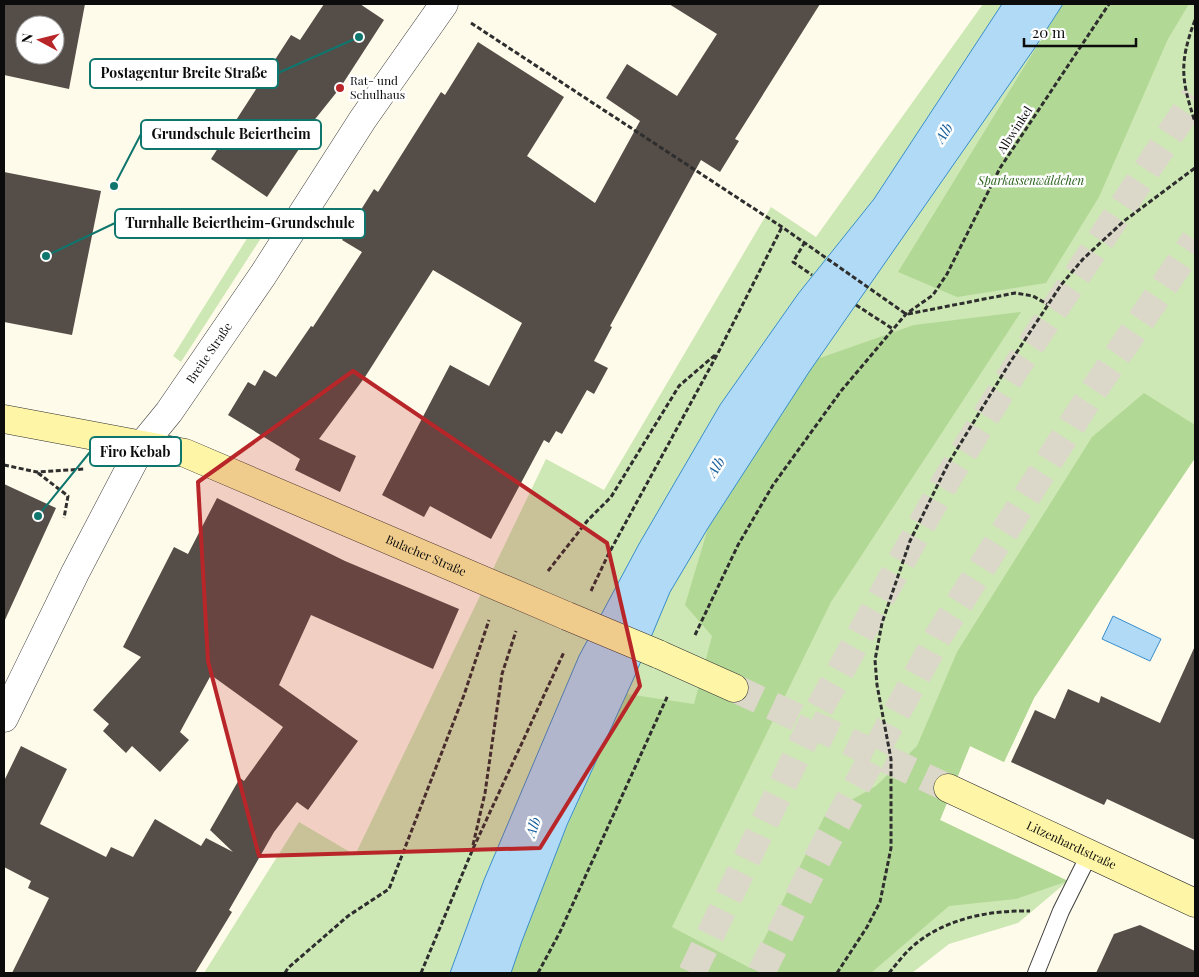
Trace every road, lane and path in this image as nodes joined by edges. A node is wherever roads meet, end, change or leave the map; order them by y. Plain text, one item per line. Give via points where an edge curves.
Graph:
1 (443, 4) edge
2 (1109, 4) edge
3 (1195, 20) edge
4 (1195, 122) edge
5 (1195, 168) edge
6 (782, 226) junction
7 (805, 242) junction
8 (812, 275) dead end
9 (856, 304) dead end
10 (1047, 304) junction
11 (906, 314) junction
12 (893, 329) junction
13 (718, 353) junction
14 (4, 419) edge
15 (678, 424) dead end
16 (142, 445) junction
17 (37, 472) dead end
18 (90, 545) junction
19 (502, 588) junction
20 (527, 598) junction
21 (670, 658) junction
22 (734, 688) tunnel mouth
23 (660, 712) dead end
24 (4, 718) edge
25 (503, 785) dead end
26 (948, 788) tunnel mouth
27 (472, 852) junction
28 (1089, 855) junction
29 (1195, 903) edge
30 (1061, 911) junction
31 (284, 973) edge
32 (421, 973) edge
33 (538, 973) edge
34 (837, 973) edge
35 (889, 973) edge
36 (1036, 973) edge

1 - 6 path
1 - 16 street, Breite Straße via 169,412
2 - 11 path, Albwinkel via 1000,168 947,274 932,295
3 - 4 path via 1183,58 1183,86
5 - 10 path via 1124,221 1083,258
6 - 7 path
6 - 13 path
7 - 8 path via 793,262
7 - 11 path
9 - 12 path
10 - 11 path via 1033,296 1015,293
10 - 34 path via 948,464 910,541 882,623 874,660 891,759 891,848 880,902 868,927
11 - 12 path, Albwinkel
12 - 21 path, Albwinkel via 840,390 772,485
13 - 15 path
13 - 20 path via 679,386 615,491
14 - 16 street, Bulacher Straße
16 - 18 street, Breite Straße
16 - 19 street, Bulacher Straße via 192,456
17 - 18 path via 68,496 62,529
18 - 24 street, Breite Straße
19 - 20 street, Bulacher Straße
19 - 31 path via 389,889 348,916
20 - 21 street, Bulacher Straße, bridge
20 - 27 path via 502,674 485,793
21 - 22 street, Bulacher Straße
23 - 33 path via 560,932
25 - 27 path
26 - 28 street, Litzenhardtstraße
27 - 32 path
28 - 29 street, Litzenhardtstraße
28 - 30 lane
30 - 35 path via 1015,910 970,917 937,929 911,948
30 - 36 lane

